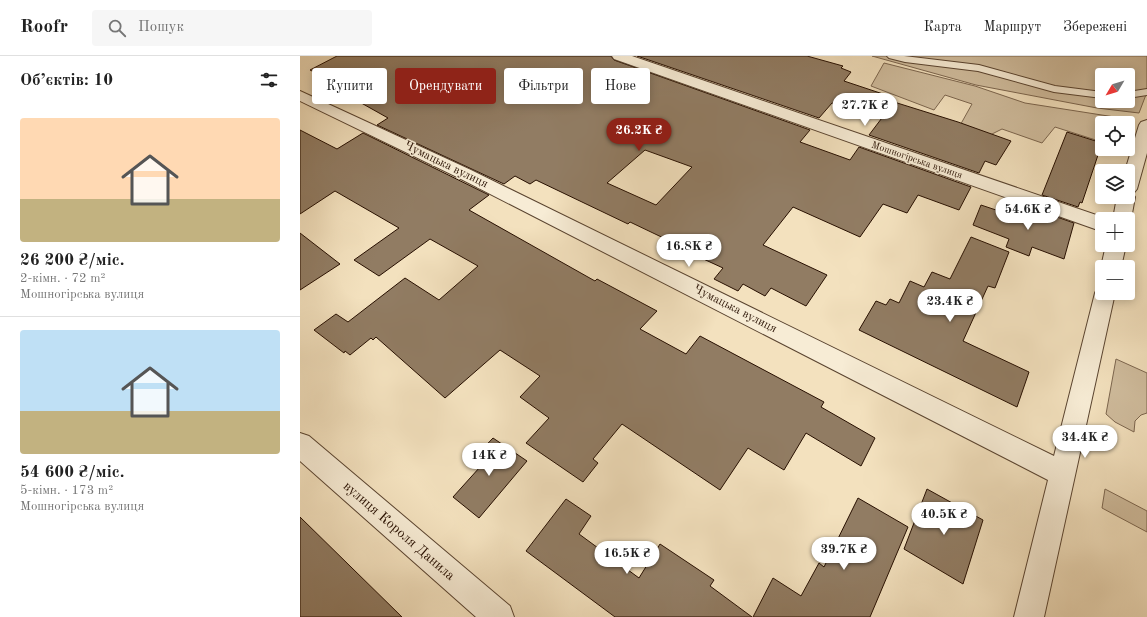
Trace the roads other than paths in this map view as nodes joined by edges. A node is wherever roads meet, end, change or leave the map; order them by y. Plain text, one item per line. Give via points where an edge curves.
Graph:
1 (619, 56) edge
2 (892, 56) edge
3 (1147, 92) edge
4 (1095, 94) edge
5 (1135, 94) edge
6 (301, 96) edge
7 (1147, 125) edge
8 (1135, 165) edge
9 (1095, 222) edge
10 (1103, 300) edge
11 (300, 445) edge
12 (1062, 473) junction
13 (499, 617) edge
14 (1029, 617) edge

1 - 9 street, Мошногірська вулиця
2 - 4 lane via 979,68 1054,89
3 - 5 lane
6 - 12 street, Чумацька вулиця via 465,174
7 - 8 street
10 - 12 street
11 - 13 street, вулиця Короля Данила
12 - 14 street

